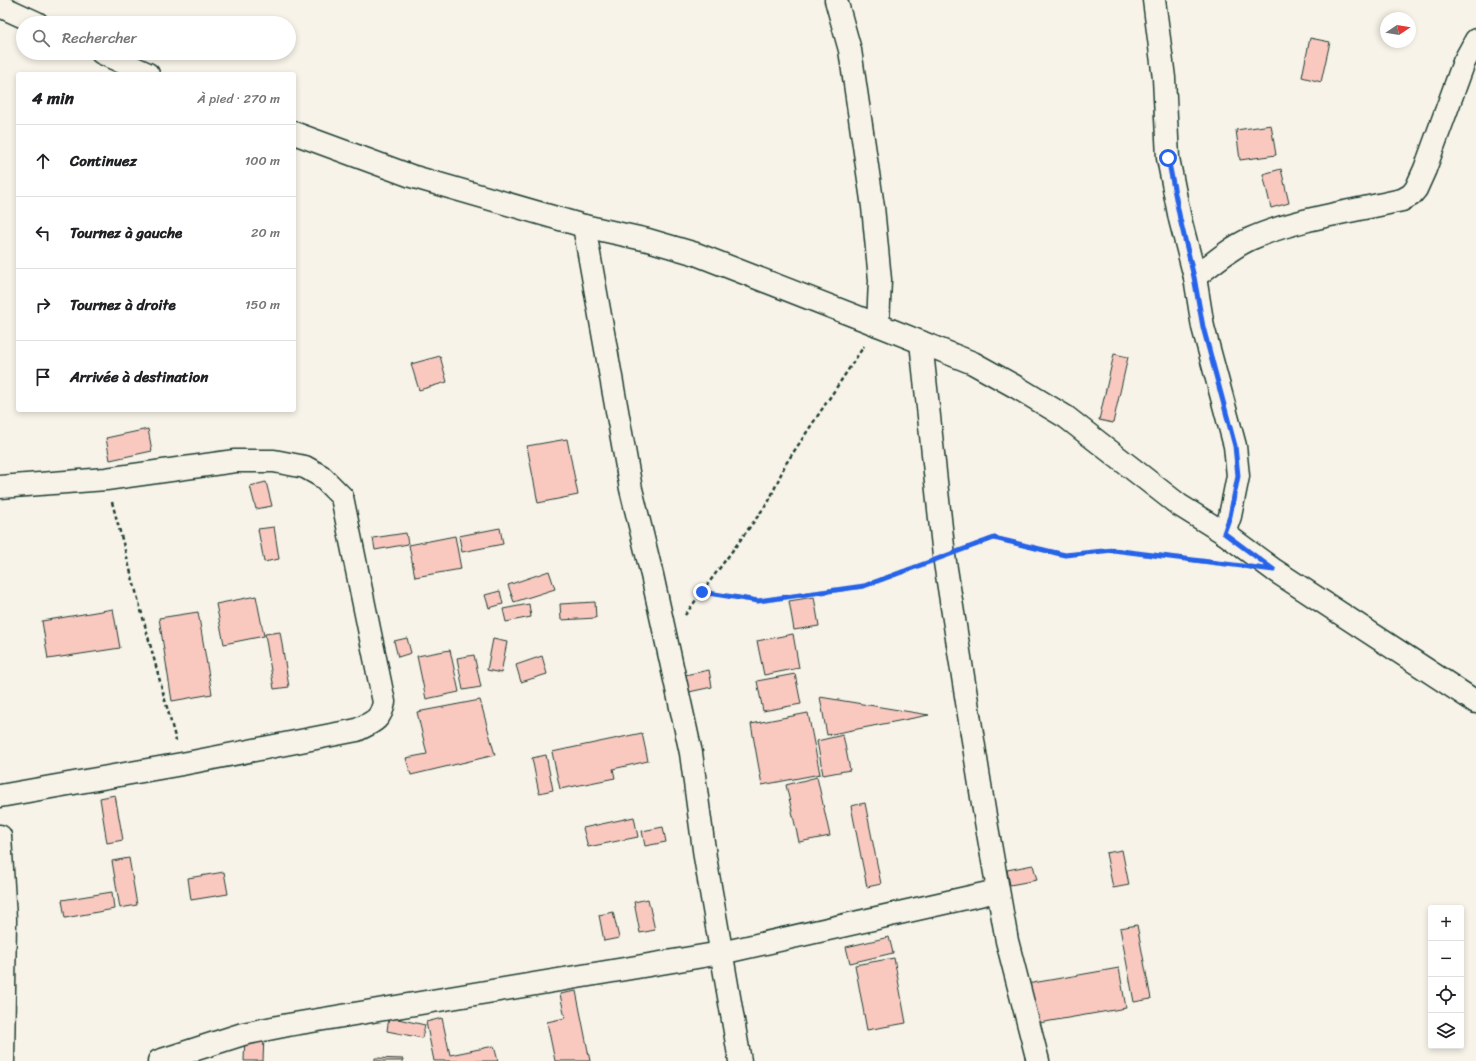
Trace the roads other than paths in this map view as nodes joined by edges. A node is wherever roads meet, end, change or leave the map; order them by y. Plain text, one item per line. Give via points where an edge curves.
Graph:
1 (836, 0) edge
2 (1154, 0) edge
3 (0, 6) edge
4 (22, 16) edge
5 (1476, 40) edge
6 (117, 60) edge
7 (1470, 64) edge
8 (144, 72) edge
9 (296, 134) edge
10 (584, 226) junction
11 (1194, 277) junction
12 (878, 325) junction
13 (921, 342) junction
14 (0, 488) edge
15 (1224, 533) junction
16 (1476, 702) edge
17 (0, 796) edge
18 (0, 836) edge
19 (997, 891) junction
20 (721, 953) junction
21 (3, 1061) edge
22 (159, 1061) edge
23 (740, 1061) edge
24 (1038, 1061) edge

1 - 12 street via 850,50 873,207 880,280
2 - 11 street via 1164,78 1168,158
3 - 4 street
5 - 7 street
6 - 8 street
7 - 11 street via 1416,189 1411,195 1402,200 1293,224 1250,239
9 - 10 street via 411,176
10 - 12 street via 696,254
10 - 20 street via 630,489 691,753 704,857
11 - 15 street via 1203,327 1235,446 1238,476
12 - 13 street
13 - 15 street via 973,364 1066,417 1179,505
13 - 19 street via 944,556
14 - 17 street via 106,479 235,461 274,461 305,467 321,476 342,497 384,702 383,711 375,721 357,730
15 - 16 street via 1274,570
18 - 21 street via 5,919
19 - 20 street
19 - 24 street via 1007,941
20 - 22 street via 288,1025 243,1034
20 - 23 street

